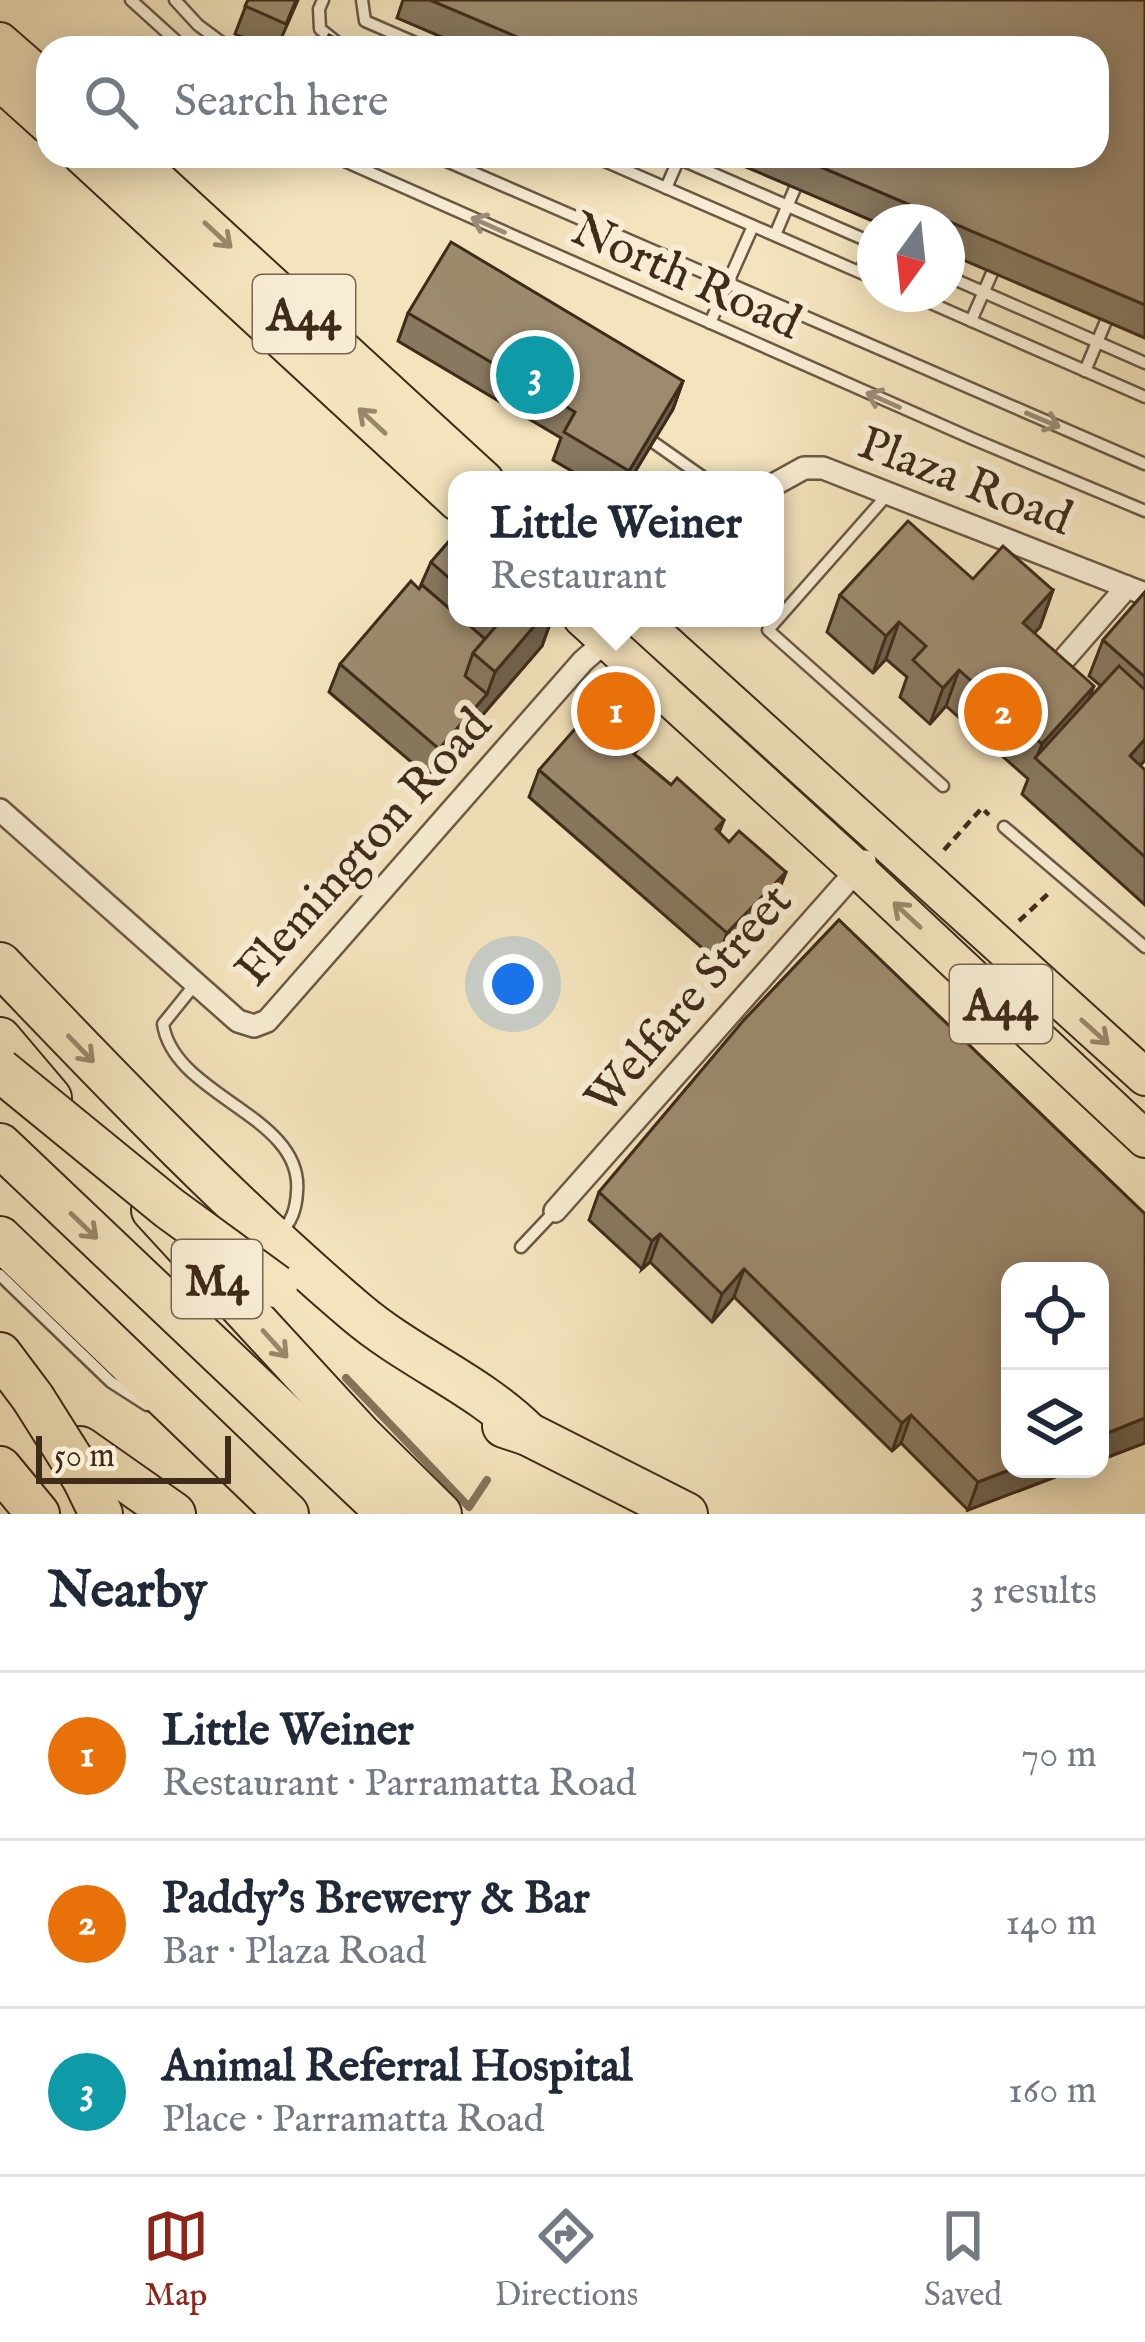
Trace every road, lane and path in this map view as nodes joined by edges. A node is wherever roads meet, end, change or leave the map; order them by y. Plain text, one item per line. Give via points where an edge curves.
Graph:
1 (131, 0) edge
2 (175, 0) edge
3 (323, 0) edge
4 (362, 0) edge
5 (171, 36) edge
6 (213, 36) edge
7 (329, 36) edge
8 (399, 36) edge
9 (0, 41) edge
10 (36, 72) edge
11 (0, 82) edge
12 (36, 114) edge
13 (95, 168) edge
14 (145, 168) edge
15 (360, 168) edge
16 (463, 168) edge
17 (620, 168) edge
18 (673, 168) edge
19 (702, 168) edge
20 (666, 188) junction
21 (795, 188) dead end
22 (788, 206) junction
23 (753, 226) junction
24 (775, 235) junction
25 (857, 235) edge
26 (857, 271) edge
27 (992, 273) dead end
28 (728, 282) junction
29 (965, 284) edge
30 (983, 292) junction
31 (951, 312) edge
32 (971, 321) junction
33 (1106, 321) dead end
34 (710, 323) junction
35 (1097, 342) junction
36 (1145, 363) edge
37 (1085, 371) junction
38 (1145, 397) edge
39 (653, 442) edge
40 (1145, 464) edge
41 (475, 471) edge
42 (694, 471) edge
43 (784, 479) edge
44 (448, 494) edge
45 (888, 494) junction
46 (1145, 511) edge
47 (1136, 590) edge
48 (784, 612) edge
49 (612, 627) edge
50 (618, 627) edge
51 (619, 627) edge
52 (771, 627) edge
53 (1066, 657) edge
54 (943, 786) dead end
55 (0, 810) edge
56 (1004, 827) joint
57 (883, 841) junction
58 (940, 855) dead end
59 (857, 869) junction
60 (1064, 878) junction
61 (1016, 924) dead end
62 (1145, 947) edge
63 (0, 964) edge
64 (196, 983) junction
65 (0, 1039) edge
66 (0, 1070) edge
67 (1145, 1077) edge
68 (1145, 1139) edge
69 (0, 1145) edge
70 (555, 1211) joint
71 (0, 1238) edge
72 (272, 1240) junction
73 (521, 1247) dead end
74 (0, 1275) edge
75 (0, 1354) edge
76 (528, 1434) junction
77 (221, 1451) junction
78 (0, 1468) edge
79 (88, 1480) edge
80 (38, 1514) edge
81 (174, 1514) edge
82 (287, 1514) edge
83 (388, 1514) edge
84 (440, 1514) edge
85 (686, 1514) edge

1 - 5 lane
2 - 6 lane
3 - 7 lane via 320,29
4 - 8 lane via 365,21
9 - 10 highway
11 - 12 highway
44 -> 13 highway, A44
14 -> 41 highway, A44
34 -> 15 lane, North Road
16 - 28 lane
17 - 20 lane
18 - 20 lane
19 - 22 lane
20 - 23 lane
21 - 22 lane
22 - 24 lane
22 - 25 lane
23 - 24 lane
23 - 28 lane
24 - 26 lane
27 - 30 lane
28 - 34 lane
28 -> 40 lane
29 - 30 lane
30 - 32 lane
30 - 35 lane
31 - 32 lane
32 - 37 lane
33 - 35 lane
46 -> 34 lane, North Road
35 - 36 lane
35 - 37 lane
37 - 38 lane
39 - 42 lane
43 - 45 street, Plaza Road via 823,468
45 - 47 street, Plaza Road
45 - 48 lane
47 - 53 street, Plaza Road
49 - 64 street, Flemington Road via 267,1021 238,1021
50 - 59 highway, A44
51 - 57 highway, A44
52 - 54 lane
55 - 64 street
56 - 58 path via 982,808
56 - 60 lane
57 - 59 street, Welfare Street
57 -> 67 highway, A44
68 -> 59 highway, A44
59 - 70 street, Welfare Street
60 - 61 path
60 - 62 lane
63 -> 72 highway
64 - 72 lane via 163,1024 166,1045 293,1156 296,1209
65 -> 84 highway, M4
66 - 76 highway, bridge via 277,1286 497,1424
69 -> 83 highway, M4
70 - 73 lane
71 - 77 highway, M4
72 - 76 highway via 362,1318 505,1410
74 - 77 lane via 111,1382
75 - 79 highway, bridge
76 - 85 highway
77 - 82 highway, M4
78 - 80 highway
79 - 81 highway

